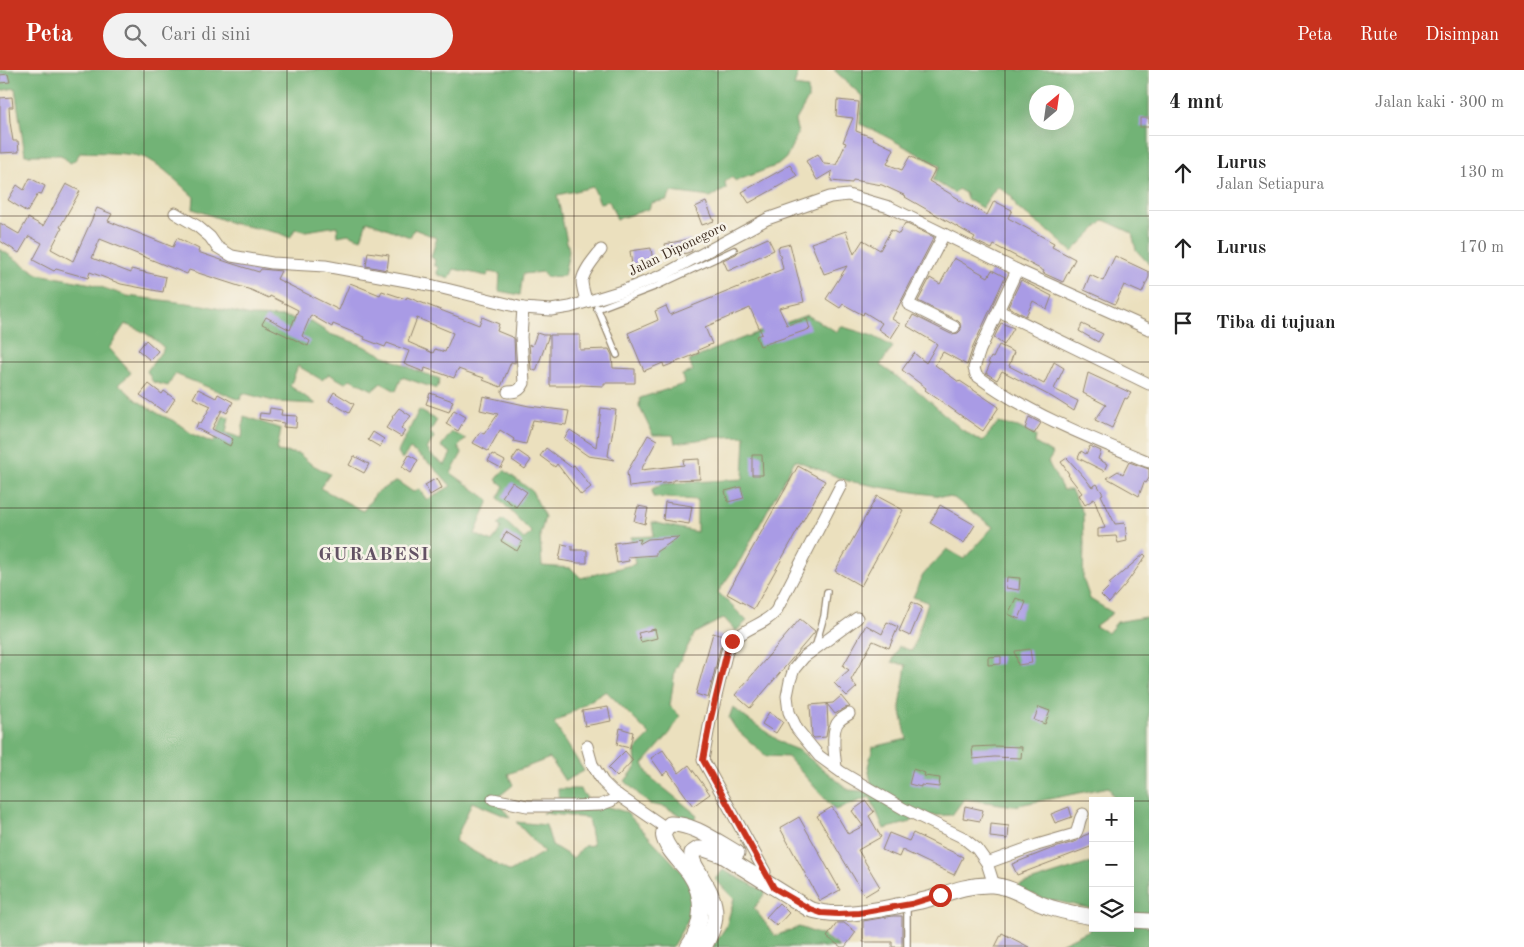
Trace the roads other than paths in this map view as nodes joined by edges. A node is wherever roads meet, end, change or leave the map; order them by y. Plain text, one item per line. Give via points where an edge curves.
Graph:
1 (175, 212) dead end
2 (944, 234) junction
3 (601, 250) dead end
4 (734, 250) dead end
5 (1017, 270) junction
6 (592, 303) junction
7 (523, 308) junction
8 (998, 311) junction
9 (954, 327) dead end
10 (1149, 329) edge
11 (617, 356) dead end
12 (1149, 384) edge
13 (508, 392) dead end
14 (1149, 462) edge
15 (841, 485) dead end
16 (827, 592) dead end
17 (857, 618) dead end
18 (814, 650) junction
19 (849, 714) dead end
20 (587, 746) dead end
21 (836, 768) junction
22 (618, 795) junction
23 (493, 799) dead end
24 (1083, 814) dead end
25 (666, 828) junction
26 (987, 862) junction
27 (765, 872) junction
28 (994, 885) junction
29 (774, 888) junction
30 (907, 905) junction
31 (1089, 916) edge
32 (1134, 920) edge
33 (1149, 922) edge
34 (688, 947) edge
35 (704, 947) edge
36 (907, 947) edge

1 - 7 street, Jalan Diponegoro via 232,256 366,273
2 - 5 street, Jalan Diponegoro
2 - 6 street, Jalan Diponegoro via 869,200 848,195 830,197 767,219 663,275
2 - 9 street via 908,304
3 - 6 street via 585,272 582,284
4 - 6 lane via 657,286
5 - 8 street
5 - 10 street, Jalan Diponegoro
6 - 7 street, Jalan Diponegoro via 551,310
6 - 11 lane
7 - 13 street via 520,337 524,383 518,392
8 - 12 street
8 - 14 street via 975,364 976,375 1077,432
15 - 27 street via 776,611 732,641 710,722 703,760
16 - 18 lane
17 - 18 street
18 - 21 street via 794,669 787,696 789,712 796,729 819,756
19 - 21 street via 836,725
20 - 22 street via 592,764 603,782
21 - 26 street via 904,809 962,837
22 - 23 street via 600,805 570,806 527,806
22 - 25 street
24 - 26 street via 1075,834
25 - 27 street via 676,824 699,832
25 - 34 street via 664,839 689,874 700,897 700,918
26 - 28 street
27 - 29 street
28 - 30 street via 973,886
28 - 31 street via 1041,904
29 - 30 street via 821,913 859,913
29 - 35 street via 722,856 704,849 692,853 715,906 712,934
30 - 36 lane
32 - 33 street

